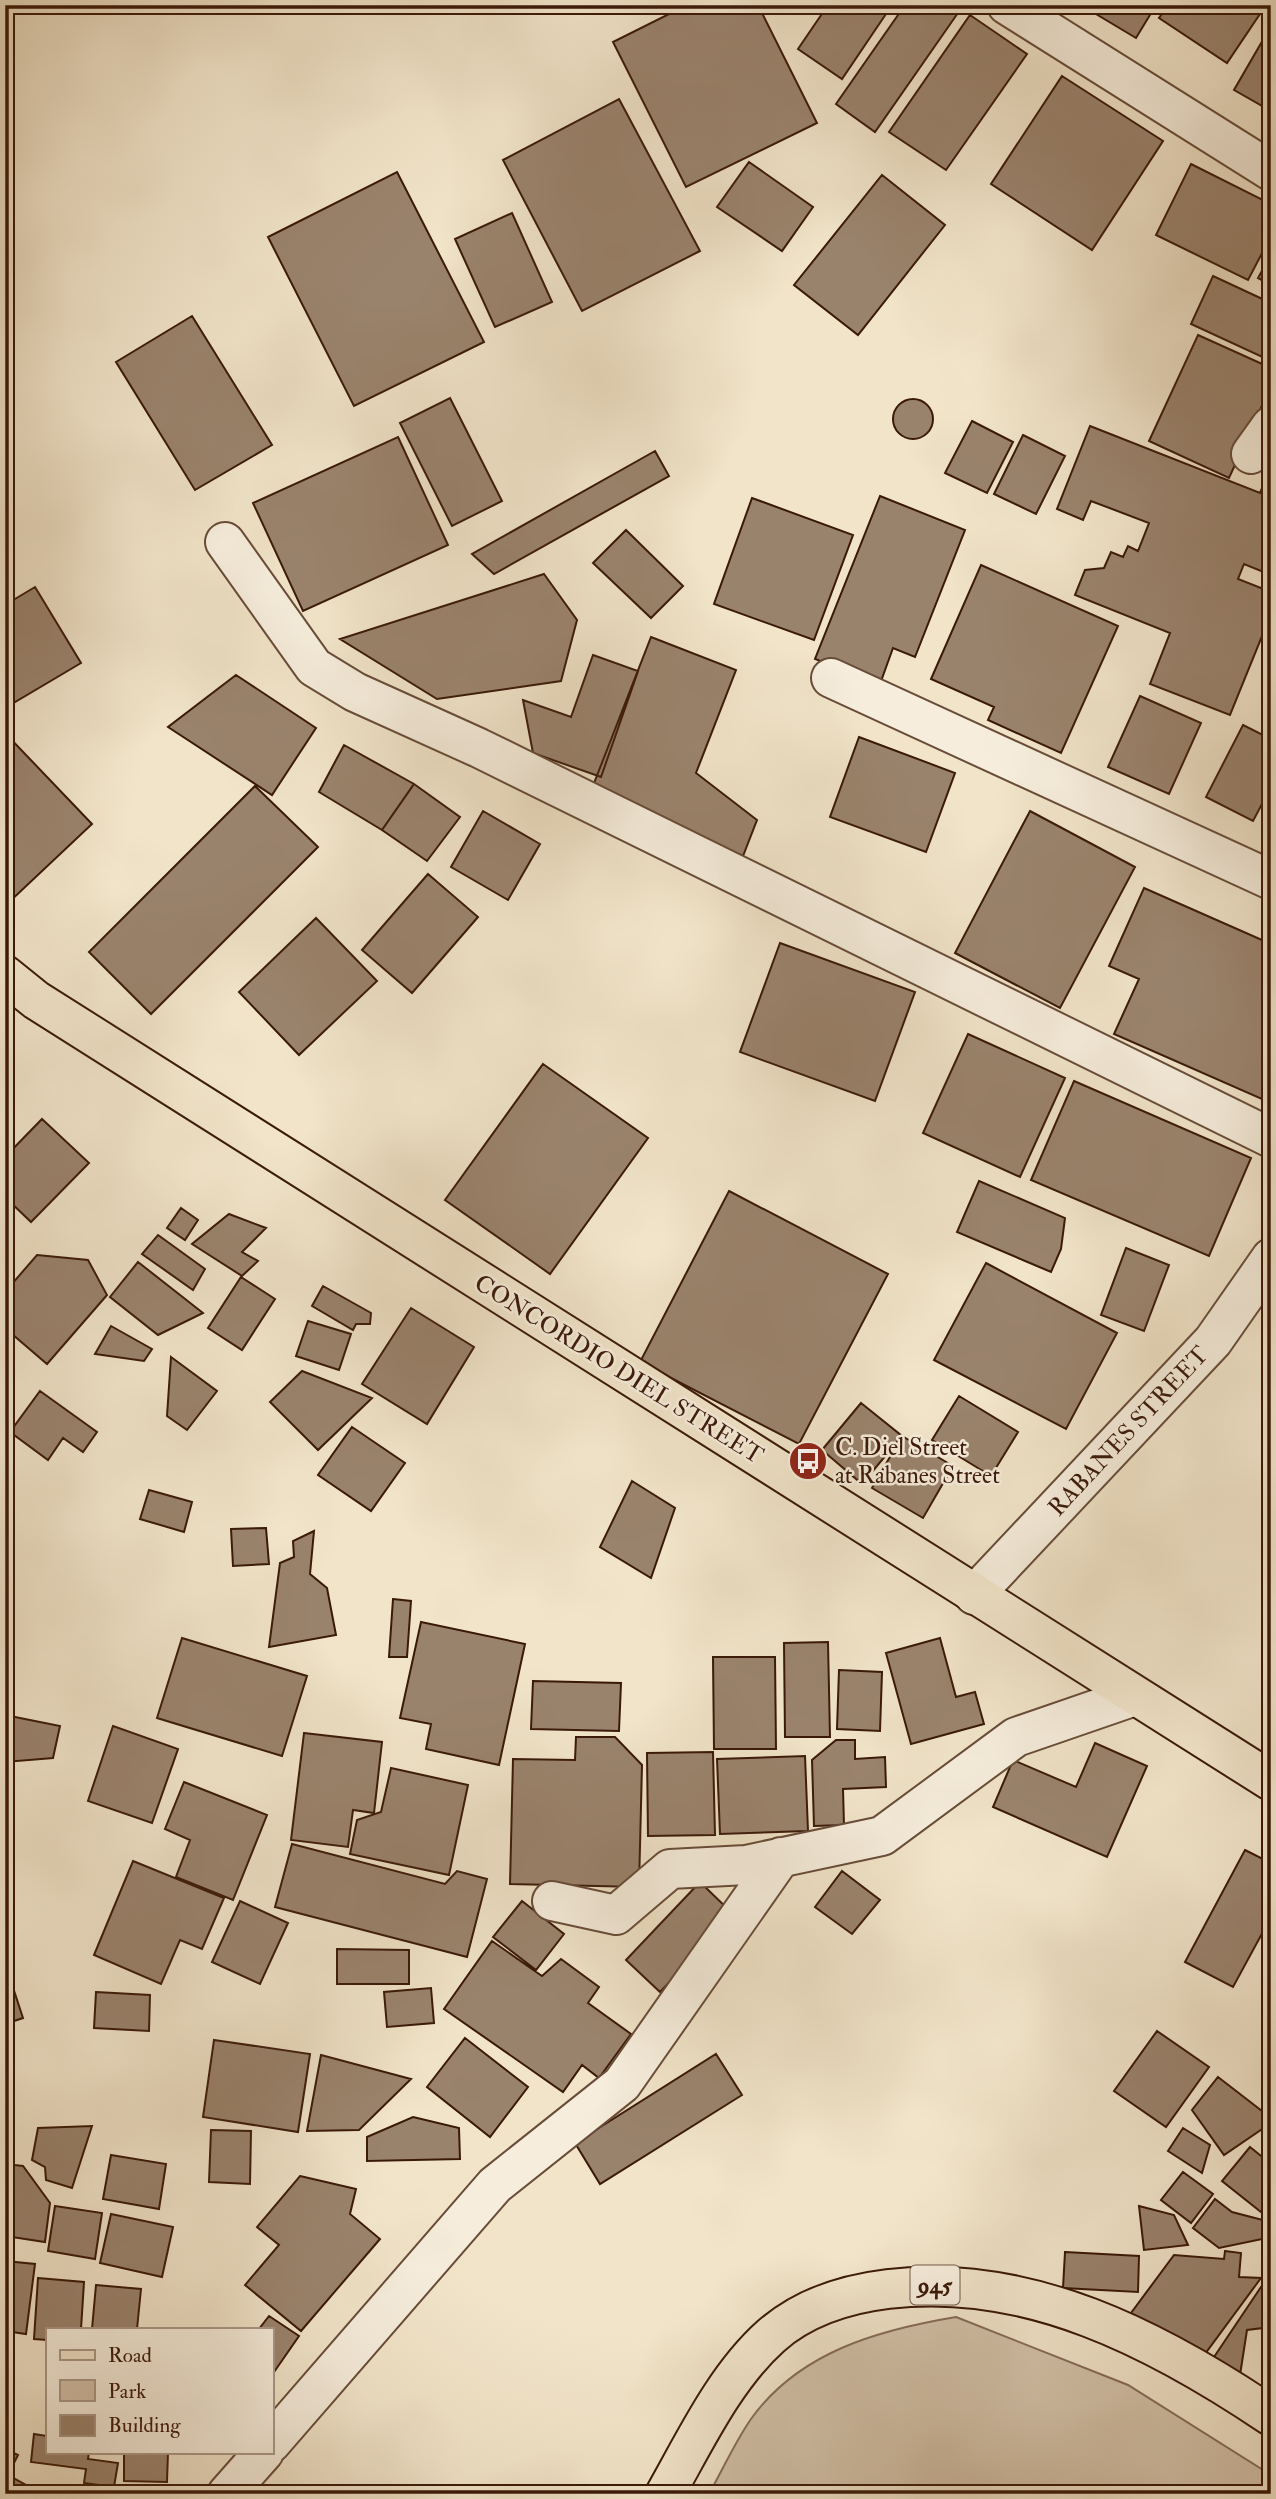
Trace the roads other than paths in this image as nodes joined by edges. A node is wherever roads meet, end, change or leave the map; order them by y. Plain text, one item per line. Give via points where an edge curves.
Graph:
1 (1007, 5) edge
2 (1271, 171) edge
3 (225, 542) dead end
4 (831, 678) dead end
5 (1271, 880) edge
6 (5, 975) edge
7 (1271, 1138) edge
8 (1271, 1258) edge
9 (974, 1595) junction
10 (1135, 1696) junction
11 (1271, 1781) edge
12 (781, 1857) junction
13 (552, 1901) dead end
14 (1271, 2416) edge
15 (273, 2441) edge
16 (262, 2454) edge
17 (227, 2494) edge
18 (665, 2494) edge

1 - 2 street
3 - 7 street via 314,667 355,692 479,748
4 - 5 street
6 - 9 main road, CONCORDIO DIEL STREET via 48,1007
8 - 9 street, RABANES STREET via 1213,1341
9 - 10 main road, CONCORDIO DIEL STREET
10 - 11 main road, CONCORDIO DIEL STREET
10 - 12 street via 1016,1737 882,1836
12 - 13 street via 746,1865 670,1869 616,1915
12 - 15 street via 622,2084 495,2185
14 - 18 main road, 945 via 1094,2317 1043,2300 989,2289 927,2284 863,2292 814,2307 771,2336 733,2381
16 - 17 street

